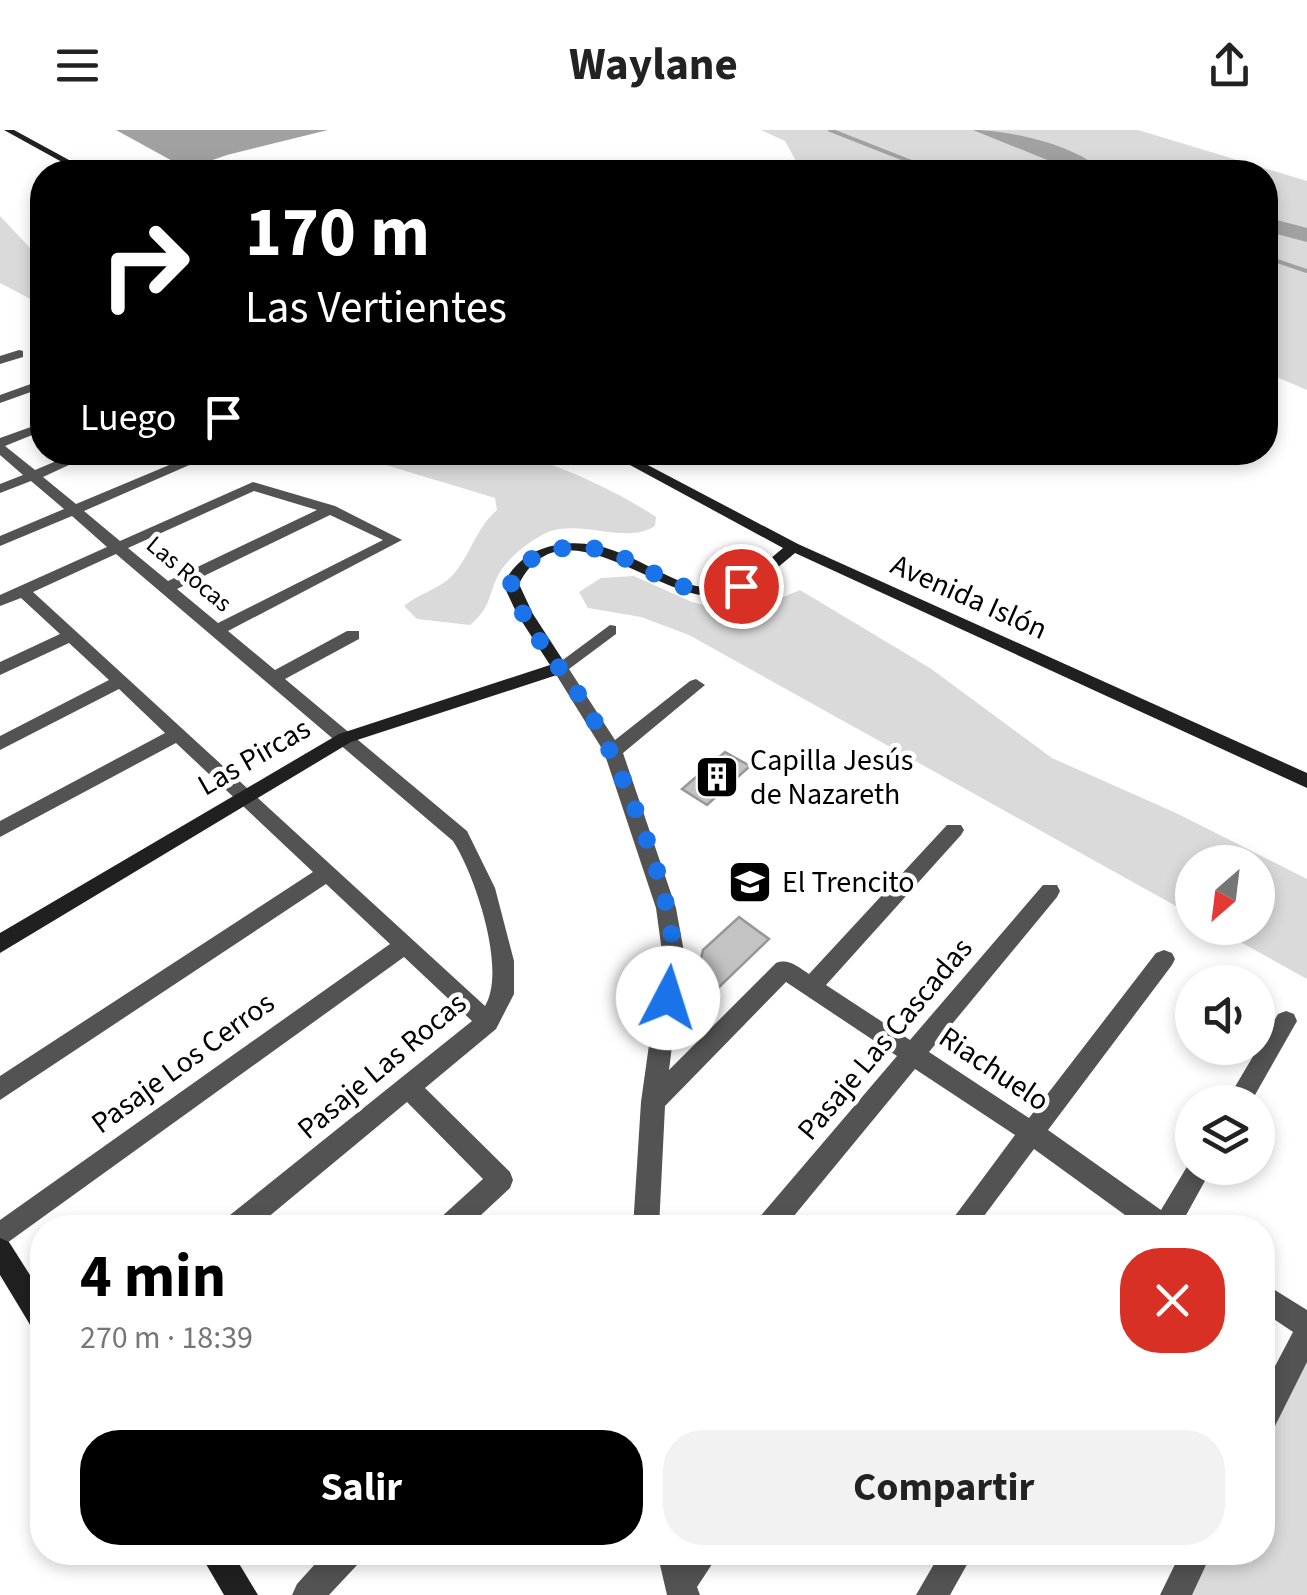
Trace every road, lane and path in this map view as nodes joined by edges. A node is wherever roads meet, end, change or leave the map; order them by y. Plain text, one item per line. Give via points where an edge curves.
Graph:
1 (8, 130) edge
2 (0, 137) edge
3 (43, 160) edge
4 (64, 160) edge
5 (19, 354) dead end
6 (0, 360) edge
7 (30, 389) edge
8 (0, 400) edge
9 (30, 432) edge
10 (0, 446) edge
11 (60, 465) edge
12 (182, 465) edge
13 (637, 465) edge
14 (33, 476) junction
15 (0, 489) edge
16 (330, 508) junction
17 (74, 510) junction
18 (0, 541) edge
19 (119, 547) junction
20 (793, 547) junction
21 (168, 587) junction
22 (23, 591) junction
23 (0, 601) edge
24 (217, 630) junction
25 (610, 630) dead end
26 (353, 635) dead end
27 (69, 636) junction
28 (560, 668) junction
29 (0, 669) edge
30 (274, 678) junction
31 (119, 682) junction
32 (696, 685) dead end
33 (176, 735) junction
34 (345, 738) junction
35 (0, 744) edge
36 (612, 751) junction
37 (1307, 781) edge
38 (245, 796) junction
39 (0, 830) edge
40 (954, 830) dead end
41 (328, 873) junction
42 (1050, 891) dead end
43 (0, 944) edge
44 (405, 945) junction
45 (1164, 959) dead end
46 (811, 987) junction
47 (1286, 1021) dead end
48 (488, 1022) junction
49 (911, 1052) junction
50 (1248, 1085) edge
51 (408, 1087) junction
52 (0, 1089) edge
53 (653, 1102) junction
54 (1033, 1134) junction
55 (1190, 1185) edge
56 (250, 1215) edge
57 (462, 1215) edge
58 (647, 1215) edge
59 (778, 1215) edge
60 (969, 1215) edge
61 (1147, 1215) edge
62 (1173, 1215) edge
63 (0, 1235) edge
64 (0, 1252) edge
65 (30, 1299) edge
66 (1275, 1305) edge
67 (1307, 1329) edge
68 (1275, 1395) edge
69 (222, 1565) edge
70 (336, 1565) edge
71 (675, 1565) edge
72 (697, 1565) edge
73 (952, 1565) edge
74 (1191, 1565) edge
75 (681, 1590) edge
76 (242, 1595) edge
77 (308, 1595) edge
78 (932, 1595) edge
79 (1176, 1595) edge

1 - 4 main road
2 - 3 main road
5 - 6 street
7 - 8 street
9 - 10 street
10 - 14 street, Las Rocas
11 - 14 street
12 - 17 street
13 - 20 main road, Avenida Islón
14 - 15 street
14 - 17 street, Las Rocas
16 - 19 street via 253,486
16 - 21 street
16 - 24 street via 395,540
17 - 18 street
17 - 19 street, Las Rocas
19 - 21 street, Las Rocas
19 - 22 street
20 - 28 main road via 741,586 712,592 672,582 597,546 542,553 511,584
20 - 37 main road, Avenida Islón
21 - 24 street, Las Rocas
22 - 23 street
22 - 27 street
24 - 30 street, Las Rocas
25 - 28 street
26 - 30 street
27 - 29 street
27 - 31 street
28 - 34 main road, Las Pircas
28 - 36 street
30 - 34 street, Las Rocas
31 - 33 street
31 - 35 street
32 - 36 street
33 - 38 street
33 - 39 street
34 - 38 main road, Las Pircas
34 - 48 street, Pasaje Las Rocas via 471,848 498,932 504,992
36 - 53 street via 666,908 673,952
38 - 41 street
38 - 43 main road, Las Pircas
40 - 46 street
41 - 44 street
41 - 52 street
42 - 49 street, Pasaje Las Cascadas
44 - 48 street
44 - 63 street, Pasaje Los Cerros
45 - 54 street
46 - 49 street, Riachuelo
46 - 53 street, Riachuelo via 784,969
47 - 50 street
48 - 51 street, Pasaje Las Rocas
49 - 54 street, Riachuelo
49 - 59 street, Pasaje Las Cascadas
51 - 56 street, Pasaje Las Rocas
51 - 57 street via 501,1180
53 - 58 street
54 - 60 street
54 - 61 street, Riachuelo
55 - 62 street
64 - 65 main road
66 - 67 street
67 - 68 street
69 - 76 main road
70 - 77 street
71 - 75 street
72 - 75 street
73 - 78 street
74 - 79 street

